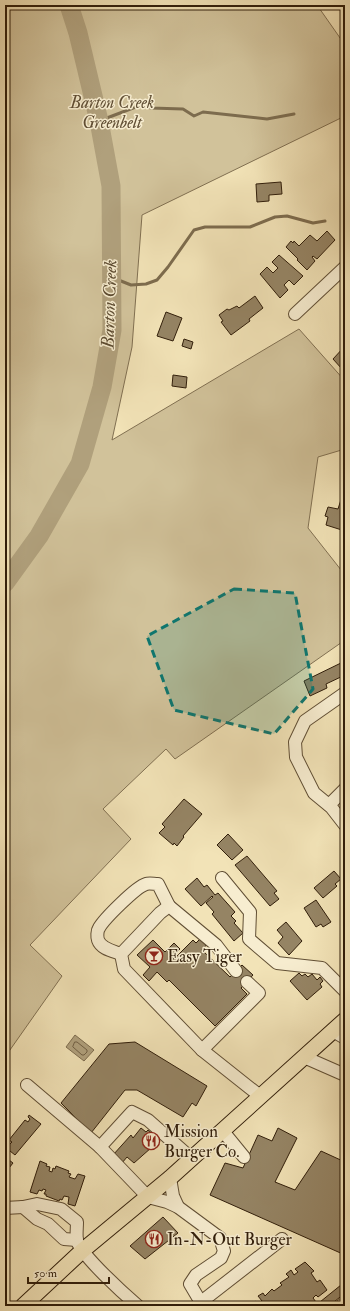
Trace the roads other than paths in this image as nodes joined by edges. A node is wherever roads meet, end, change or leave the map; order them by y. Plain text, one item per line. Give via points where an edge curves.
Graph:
1 (345, 267) edge
2 (295, 314) dead end
3 (345, 693) edge
4 (345, 789) edge
5 (329, 805) junction
6 (345, 825) edge
7 (222, 878) dead end
8 (169, 906) junction
9 (121, 954) junction
10 (236, 971) dead end
11 (247, 982) dead end
12 (345, 991) edge
13 (345, 1020) edge
14 (339, 1034) edge
15 (202, 1050) junction
16 (304, 1057) junction
17 (345, 1075) edge
18 (27, 1086) dead end
19 (260, 1096) junction
20 (222, 1130) junction
21 (100, 1148) junction
22 (244, 1157) dead end
23 (191, 1158) junction
24 (170, 1178) junction
25 (148, 1197) junction
26 (23, 1207) junction
27 (5, 1208) edge
28 (178, 1208) junction
29 (282, 1239) dead end
30 (80, 1245) junction
31 (345, 1303) edge
32 (202, 1304) edge
33 (23, 1306) edge
34 (138, 1306) edge
35 (341, 1306) edge

1 - 2 street
3 - 5 street via 304,721 295,742 296,757 314,793
4 - 5 street
5 - 6 street
7 - 12 street via 250,912 249,938 277,963 322,968
8 - 9 street
8 - 9 street via 158,884 146,884 135,889 99,927 97,933 98,941 103,947
8 - 10 street via 216,945
9 - 15 street via 124,969
11 - 15 street via 259,993
13 - 14 main road
14 - 16 main road
15 - 19 street
16 - 17 street
16 - 19 main road
18 - 21 street
19 - 20 main road
20 - 22 street
20 - 23 main road
21 - 23 street via 132,1112 148,1120
21 - 25 street
23 - 24 main road
24 - 25 main road
24 - 28 street
25 - 28 street
25 - 30 main road
26 - 27 street
26 - 30 street via 37,1219 48,1224 64,1240
26 - 30 street via 37,1204 62,1209 77,1222
28 - 32 street via 220,1238 224,1251 221,1258 196,1275 190,1284
29 - 32 street
30 - 33 main road
30 - 34 street via 122,1293
31 - 35 street

